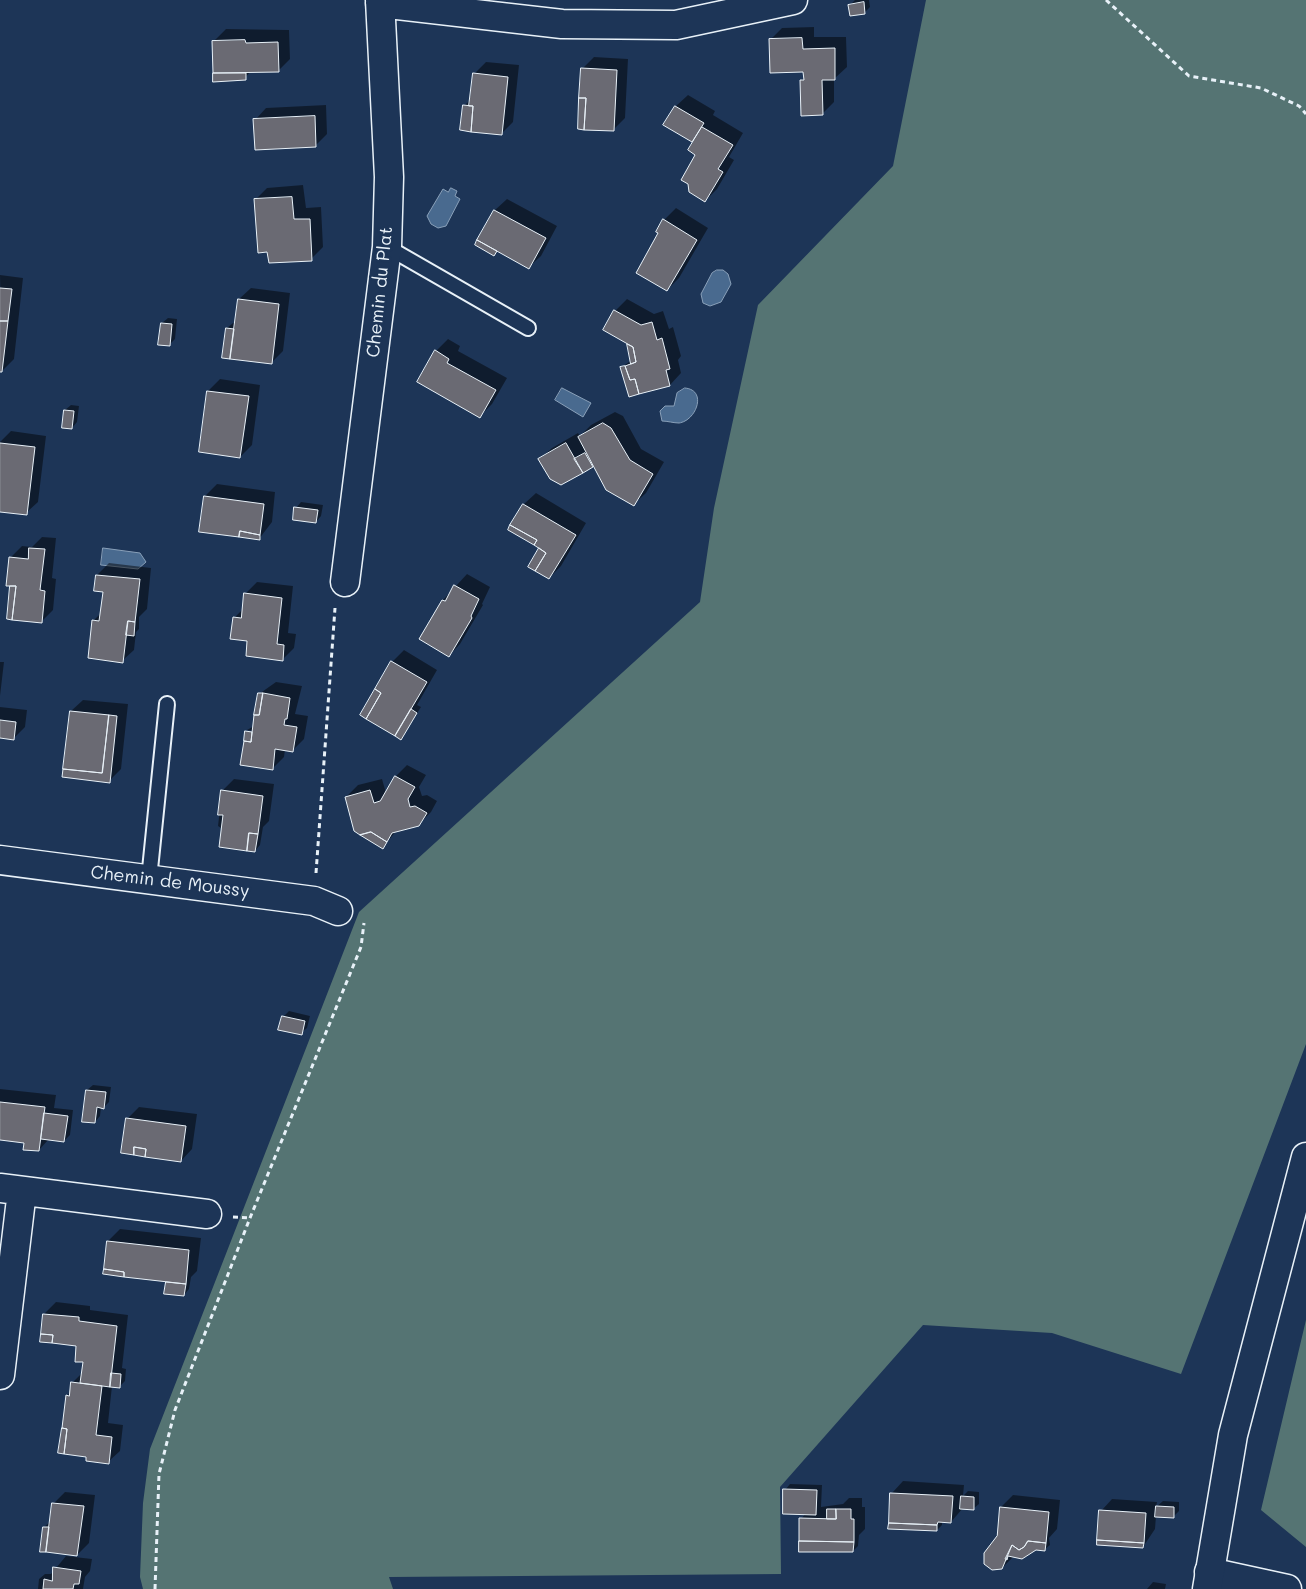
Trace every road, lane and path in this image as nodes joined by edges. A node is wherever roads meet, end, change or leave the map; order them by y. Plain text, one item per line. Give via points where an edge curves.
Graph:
1 (793, 0) edge
2 (1106, 0) edge
3 (380, 1) edge
4 (1306, 114) edge
5 (387, 248) junction
6 (528, 328) dead end
7 (345, 582) joint
8 (167, 704) dead end
9 (0, 860) edge
10 (149, 879) junction
11 (314, 901) junction
12 (338, 911) joint
13 (1306, 1158) edge
14 (11, 1189) edge
15 (206, 1214) dead end
16 (0, 1375) edge
17 (1208, 1580) edge
18 (155, 1589) edge
19 (1287, 1589) edge

1 - 3 street via 676,25 562,24
2 - 4 path via 1189,76 1262,88 1300,106
3 - 5 street, Chemin du Plat via 389,178
5 - 6 lane
5 - 7 street, Chemin du Plat
7 - 11 path via 336,591
8 - 10 lane
9 - 10 street, Chemin de Moussy
10 - 11 street, Chemin de Moussy
11 - 12 street, Chemin de Moussy
12 - 18 path via 364,924 362,947 175,1410 159,1474
13 - 17 street via 1233,1435
14 - 15 street
14 - 16 street
17 - 19 street

